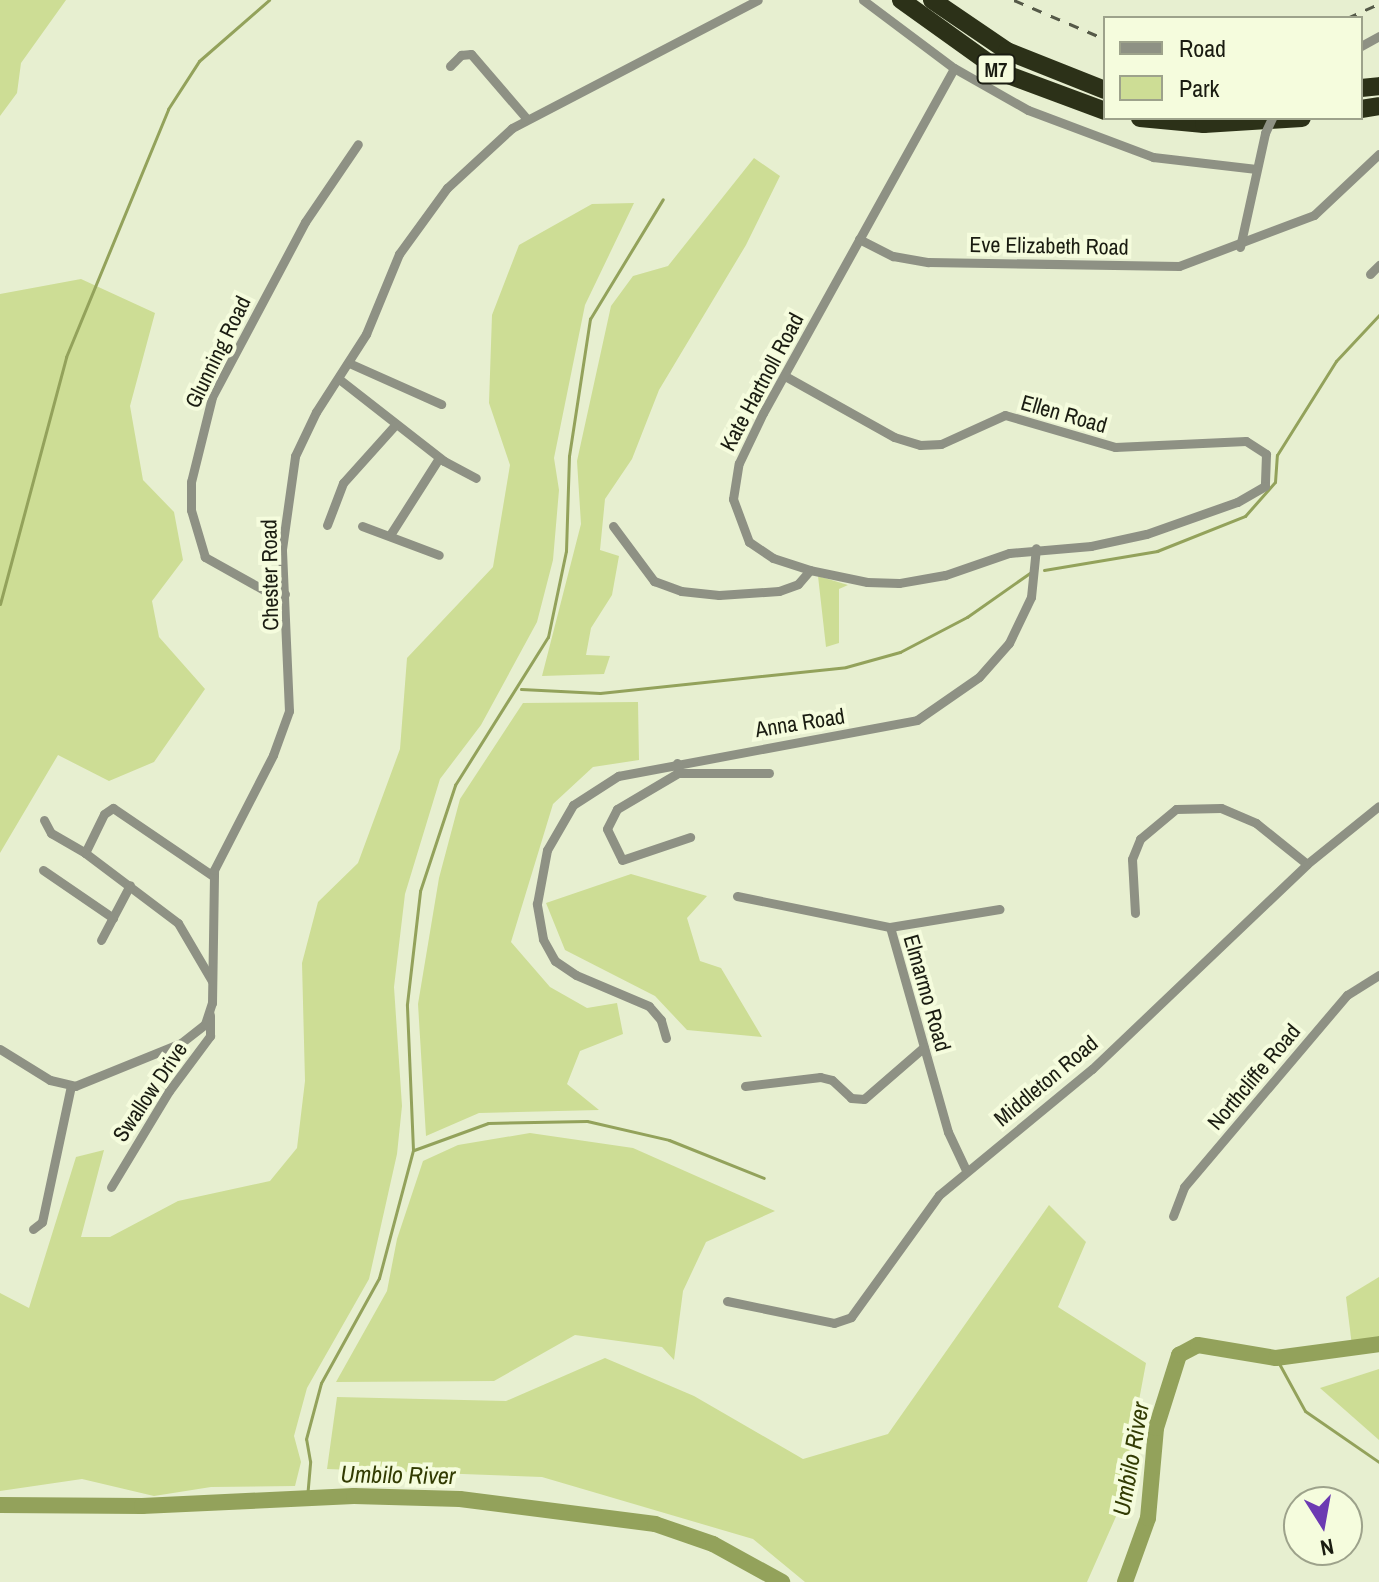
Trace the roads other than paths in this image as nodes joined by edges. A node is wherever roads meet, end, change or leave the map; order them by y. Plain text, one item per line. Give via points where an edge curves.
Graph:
1 (758, 0) edge
2 (863, 0) edge
3 (901, 0) edge
4 (932, 0) edge
5 (450, 66) dead end
6 (954, 68) junction
7 (1103, 89) edge
8 (1103, 110) edge
9 (526, 118) junction
10 (1161, 120) edge
11 (1269, 120) edge
12 (1271, 120) edge
13 (358, 144) dead end
14 (1379, 154) edge
15 (1256, 169) junction
16 (859, 239) junction
17 (1240, 247) junction
18 (1379, 265) edge
19 (1370, 274) dead end
20 (349, 363) junction
21 (785, 376) junction
22 (339, 379) junction
23 (441, 404) dead end
24 (396, 424) junction
25 (1259, 446) joint
26 (439, 458) junction
27 (476, 478) dead end
28 (327, 525) dead end
29 (362, 526) dead end
30 (613, 526) dead end
31 (390, 535) junction
32 (1036, 548) junction
33 (439, 555) dead end
34 (810, 570) junction
35 (285, 594) junction
36 (677, 768) junction
37 (769, 773) dead end
38 (1379, 806) edge
39 (44, 820) dead end
40 (690, 837) dead end
41 (85, 853) junction
42 (1307, 864) junction
43 (43, 870) dead end
44 (213, 876) junction
45 (130, 885) junction
46 (737, 896) dead end
47 (1000, 909) dead end
48 (1135, 913) dead end
49 (113, 918) junction
50 (890, 927) junction
51 (101, 940) dead end
52 (1379, 975) edge
53 (212, 981) junction
54 (210, 1015) junction
55 (666, 1038) dead end
56 (924, 1047) junction
57 (0, 1049) edge
58 (71, 1086) junction
59 (745, 1086) dead end
60 (966, 1170) junction
61 (111, 1187) dead end
62 (1173, 1216) dead end
63 (33, 1229) dead end
64 (727, 1301) dead end

1 - 9 street, Chester Road
2 - 6 street
3 - 8 highway, M7 via 1003,73
4 - 7 highway, M7 via 1017,56
5 - 9 street via 471,54
6 - 15 street via 1028,110 1125,148 1180,162
6 - 16 street, Kate Hartnoll Road
9 - 20 street, Chester Road via 460,174 414,231
10 - 11 highway
12 - 15 street, bridge
13 - 35 street, Glunning Road via 305,222 212,397 191,482 191,510 205,557 264,590
14 - 17 street via 1314,215
15 - 17 street
16 - 17 street, Eve Elizabeth Road via 893,256 928,262 1179,266
16 - 21 street, Kate Hartnoll Road
18 - 19 street
20 - 22 street, Chester Road
20 - 23 street
21 - 25 street, Ellen Road via 894,437 920,445 941,444 993,418 1013,415 1115,447 1235,441
21 - 34 street, Kate Hartnoll Road via 739,463 733,499 742,531 753,546
22 - 24 street
22 - 35 street, Chester Road via 308,425 295,456 283,534
24 - 26 street
24 - 28 street via 343,483
25 - 32 street, Kate Hartnoll Road via 1270,468 1261,492 1146,534 1091,546
26 - 27 street
26 - 31 street
29 - 31 street via 379,536
30 - 34 street via 654,581 681,591 779,591 798,584
31 - 33 street
32 - 34 street, Kate Hartnoll Road via 899,583
32 - 36 street, Anna Road via 1031,597 1009,643 942,706 890,727
35 - 44 street, Chester Road via 289,711
36 - 37 street
36 - 40 street via 617,809 607,829 622,860
36 - 55 street, Anna Road via 608,779 573,805 550,842 538,892 539,928 555,961 576,975 639,999 661,1020
38 - 42 street, Middleton Road
39 - 41 street via 51,833
41 - 44 street via 104,814 113,808
41 - 45 street
42 - 48 street via 1256,823 1221,808 1176,809 1140,839 1132,859
42 - 60 street, Middleton Road via 1092,1069
43 - 49 street
44 - 53 street, Chester Road
45 - 49 street
45 - 53 street via 178,923
46 - 50 street, Elmarmo Road
47 - 50 street
49 - 51 street
50 - 56 street, Elmarmo Road
52 - 62 street, Northcliffe Road via 1338,1006 1184,1187
53 - 54 street, Chester Road
54 - 58 street via 181,1043
54 - 61 street, Swallow Drive via 208,1039 169,1091
56 - 59 street via 864,1099 851,1098 832,1080 820,1077
56 - 60 street, Elmarmo Road via 948,1132
57 - 58 street via 50,1080
58 - 63 street via 42,1222
60 - 64 street, Middleton Road via 935,1199 847,1319 827,1322

